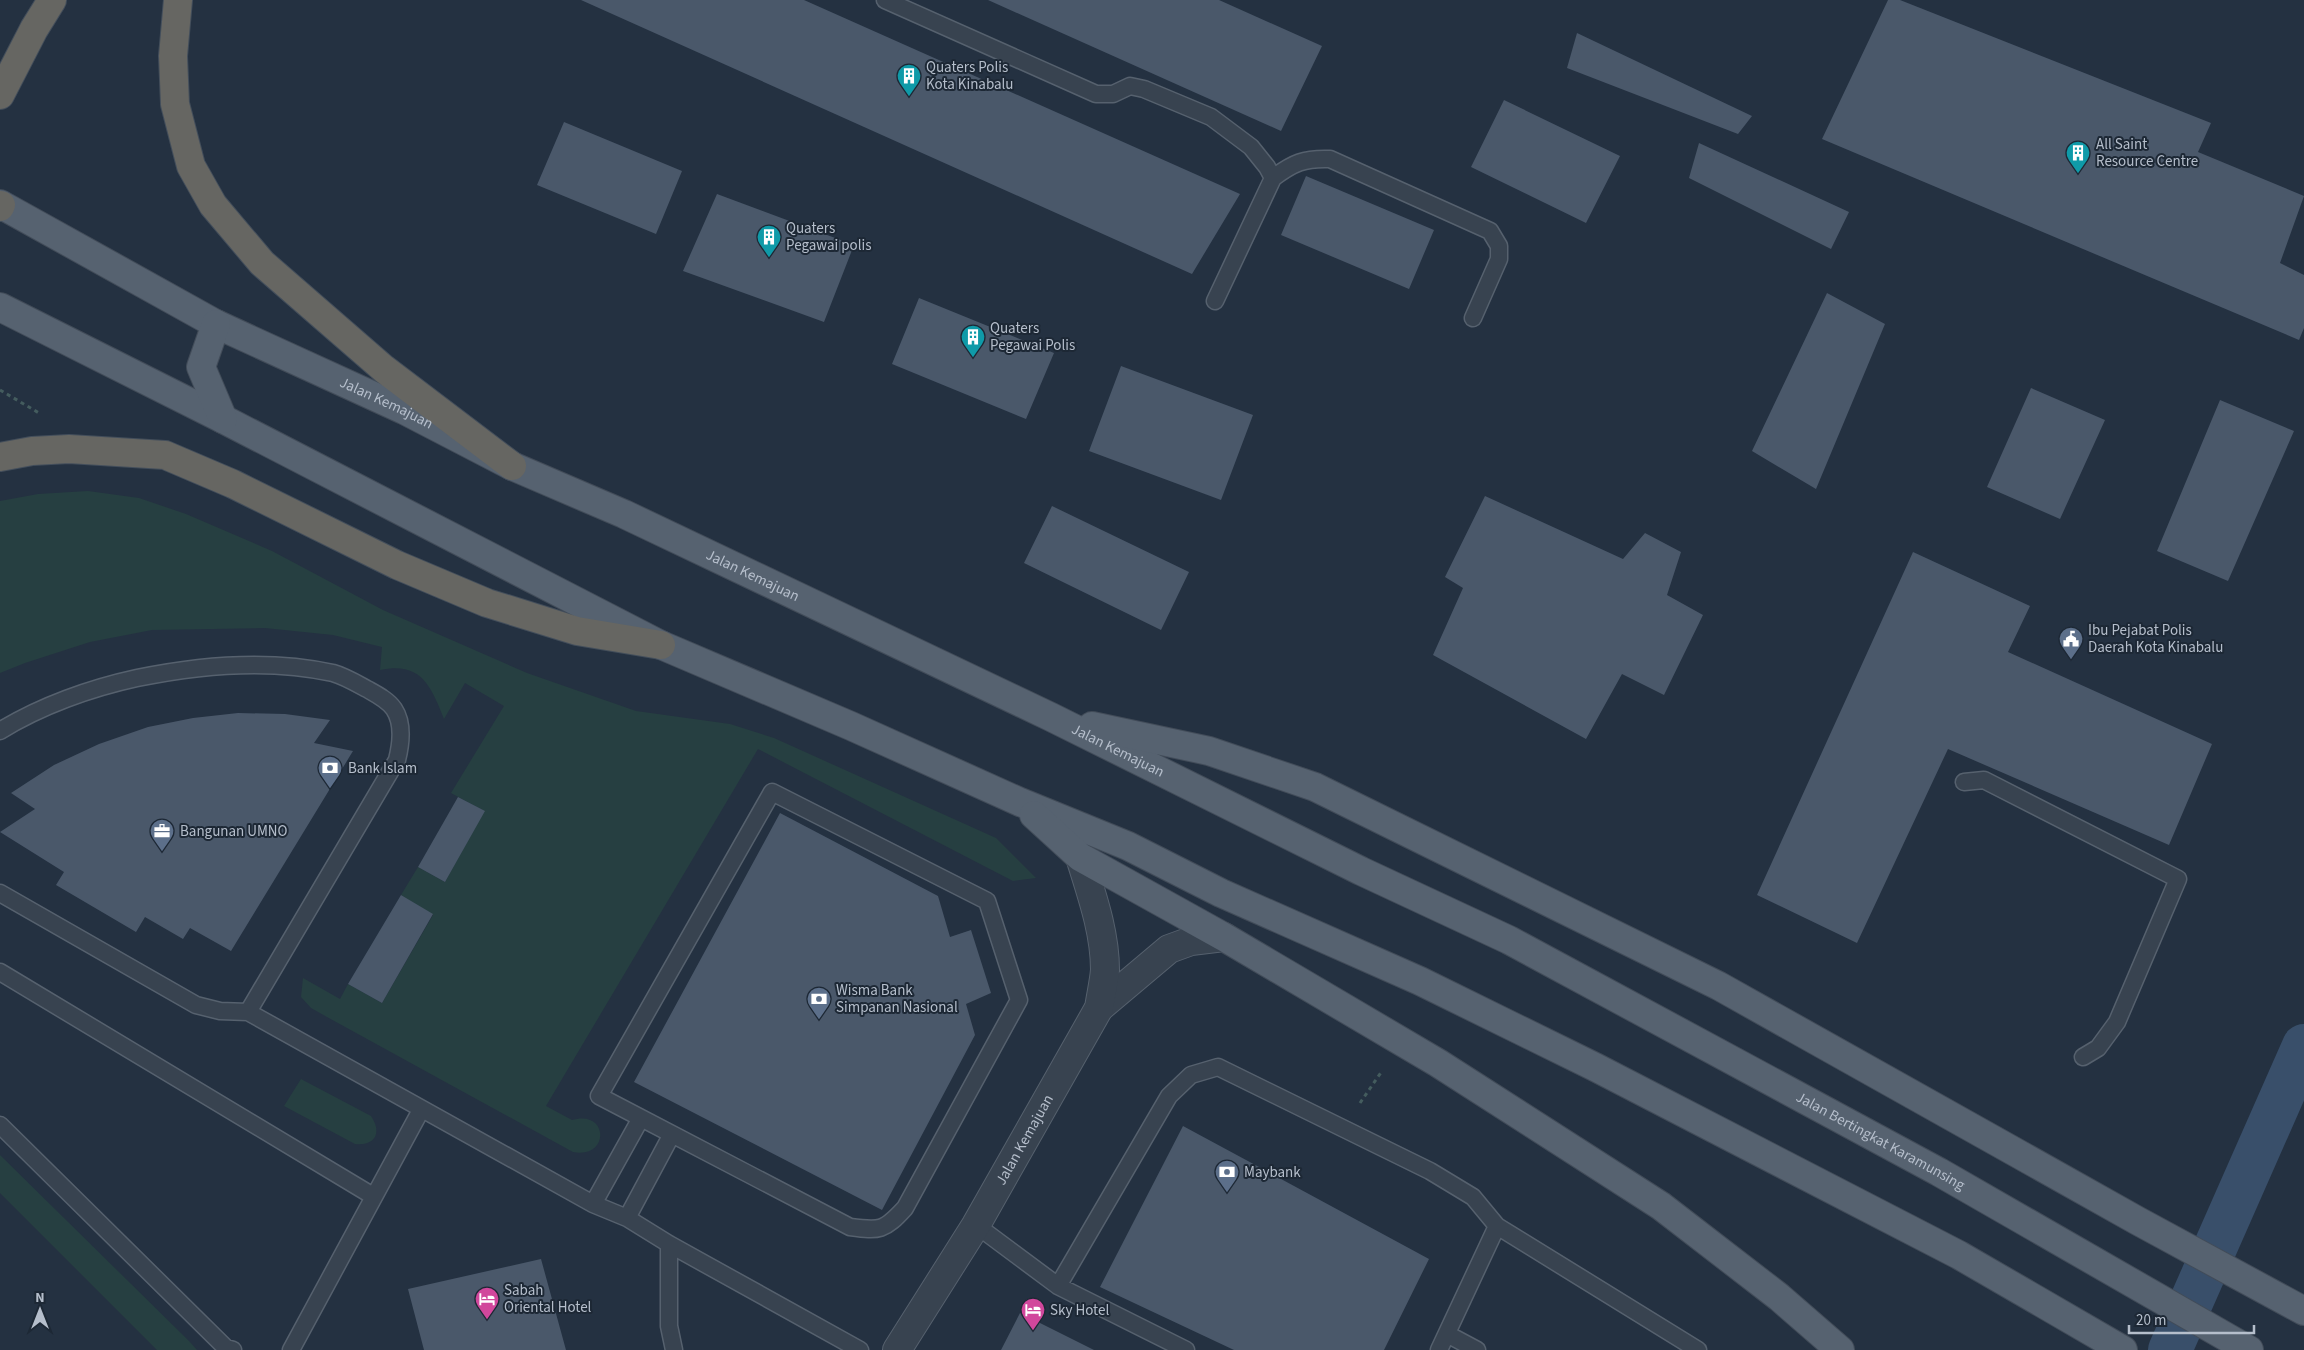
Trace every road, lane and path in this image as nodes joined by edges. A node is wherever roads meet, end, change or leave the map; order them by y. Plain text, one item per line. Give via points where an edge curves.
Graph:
1 (52, 0) edge
2 (178, 0) edge
3 (885, 0) edge
4 (0, 96) edge
5 (1273, 178) junction
6 (0, 205) edge
7 (1216, 301) dead end
8 (0, 307) edge
9 (1473, 318) dead end
10 (216, 324) junction
11 (0, 390) edge
12 (44, 416) dead end
13 (223, 419) junction
14 (0, 457) edge
15 (512, 466) junction
16 (661, 645) junction
17 (1051, 718) junction
18 (0, 731) edge
19 (1964, 782) dead end
20 (1020, 802) junction
21 (1080, 857) junction
22 (0, 893) edge
23 (1224, 937) junction
24 (1509, 940) joint
25 (0, 972) edge
26 (1099, 1008) junction
27 (248, 1012) junction
28 (2082, 1057) dead end
29 (1383, 1071) dead end
30 (421, 1110) junction
31 (641, 1118) junction
32 (0, 1125) edge
33 (1341, 1127) junction
34 (672, 1134) junction
35 (373, 1196) junction
36 (593, 1204) junction
37 (626, 1218) junction
38 (976, 1225) junction
39 (1497, 1226) junction
40 (670, 1244) junction
41 (1058, 1286) junction
42 (2304, 1311) edge
43 (1447, 1334) junction
44 (233, 1350) edge
45 (291, 1350) edge
46 (674, 1350) edge
47 (860, 1350) edge
48 (897, 1350) edge
49 (1186, 1350) edge
50 (1439, 1350) edge
51 (1477, 1350) edge
52 (1698, 1350) edge
53 (1840, 1350) edge
54 (2123, 1350) edge
55 (2248, 1350) edge

1 - 4 highway
2 - 15 highway via 173,56 175,104 191,166 213,205 262,263 384,369
3 - 5 lane via 1096,94 1113,94 1130,86 1144,88 1211,117 1251,147
5 - 7 lane
5 - 9 lane via 1292,164 1311,158 1330,159 1490,231 1499,246 1499,259
6 - 10 main road, Jalan Kemajuan
8 - 13 main road
10 - 13 main road via 201,367
10 - 15 main road, Jalan Kemajuan via 404,410
11 - 12 path
13 - 16 main road
14 - 16 highway via 70,449 165,455 233,484 397,565 488,604 577,631
15 - 17 main road, Jalan Kemajuan via 624,514
16 - 20 main road
17 - 24 main road, Jalan Kemajuan
17 - 42 main road via 1209,751 1315,787 1719,986
18 - 27 lane via 88,692 136,678 235,666 285,667 334,673 380,696 394,709 401,743 397,760
19 - 28 lane via 1984,780 2178,878 2117,1022 2098,1048
20 - 21 main road
20 - 54 main road via 1128,846 1221,893 1420,981 1595,1066 1959,1255
21 - 23 main road
21 - 26 street, Jalan Kemajuan via 1101,934 1105,970
22 - 27 lane via 196,1005 220,1011
23 - 26 street via 1191,941 1169,949
23 - 53 main road via 1438,1063 1661,1206 1779,1297
24 - 55 main road, Jalan Bertingkat Karamunsing via 1939,1172
25 - 35 lane
26 - 38 street, Jalan Kemajuan
27 - 30 lane
29 - 33 path
30 - 35 lane
30 - 36 lane
31 - 34 lane
31 - 34 lane via 599,1096 772,792 987,901 1019,1000 905,1208 892,1221 876,1230 850,1227
31 - 36 lane
32 - 44 lane via 226,1348
33 - 39 lane via 1430,1171 1473,1197
33 - 41 lane via 1218,1067 1191,1075 1169,1096
34 - 37 lane
35 - 45 lane
36 - 37 lane
37 - 40 lane
38 - 41 lane
38 - 48 street, Jalan Kemajuan
39 - 43 lane
39 - 52 lane
40 - 46 lane via 669,1326
40 - 47 lane
41 - 49 lane
43 - 50 lane
43 - 51 lane

